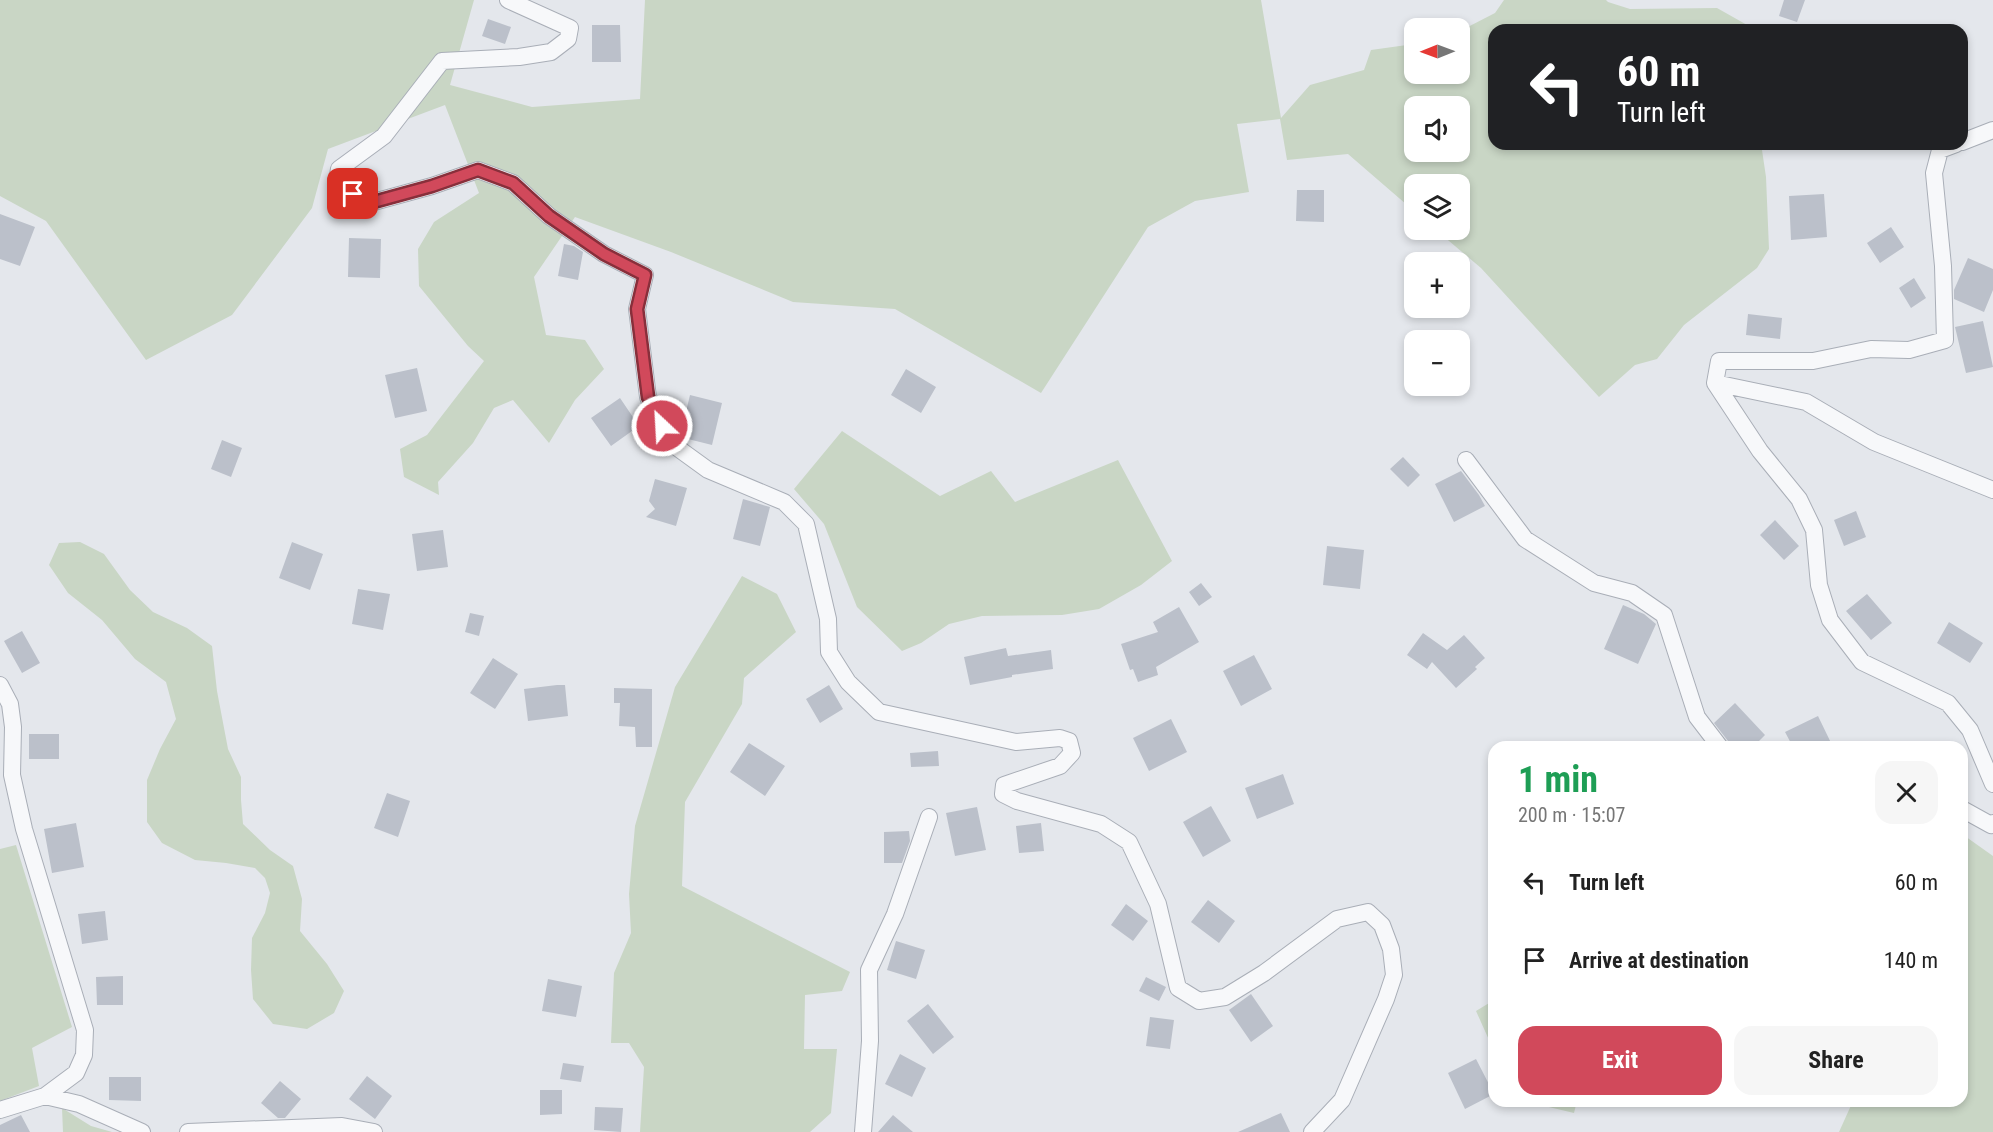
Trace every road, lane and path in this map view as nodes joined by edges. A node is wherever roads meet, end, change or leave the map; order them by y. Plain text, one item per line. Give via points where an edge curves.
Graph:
1 (508, 0) edge
2 (1993, 130) edge
3 (1968, 140) edge
4 (1940, 150) edge
5 (1715, 383) junction
6 (1466, 460) dead end
7 (1993, 490) edge
8 (0, 686) edge
9 (1715, 741) edge
10 (1993, 784) edge
11 (1968, 812) edge
12 (929, 817) dead end
13 (1993, 823) edge
14 (45, 1096) junction
15 (0, 1110) edge
16 (142, 1132) edge
17 (188, 1132) edge
18 (374, 1132) edge
19 (863, 1132) edge
20 (1312, 1132) edge

1 - 20 street via 570,28 568,39 551,52 442,61 384,136 339,170 336,186 370,203 478,170 513,183 549,216 604,254 645,275 637,309 648,397 668,441 708,470 784,502 806,524 828,619 829,652 848,682 879,711 1016,742 1060,738 1069,741 1072,753 1060,766 1004,785 1003,794 1101,824 1129,842 1158,904 1178,988 1199,1001 1225,997 1264,974 1337,919 1368,912 1382,925 1394,975 1386,999 1342,1100
2 - 3 street
4 - 5 street via 1934,172 1945,340 1910,350 1871,350 1813,361 1719,362
5 - 7 street via 1806,402 1874,442
5 - 10 street via 1760,451 1800,499 1814,530 1819,585 1830,620 1862,662 1948,703 1970,730
6 - 9 street via 1525,539 1594,583 1632,593 1664,615 1697,717
8 - 14 street via 10,704 12,775 24,828 84,1030 84,1055 76,1073
11 - 13 street
12 - 19 street via 895,914 869,970 870,1041
14 - 15 street
14 - 16 street via 79,1104
17 - 18 street via 342,1126

